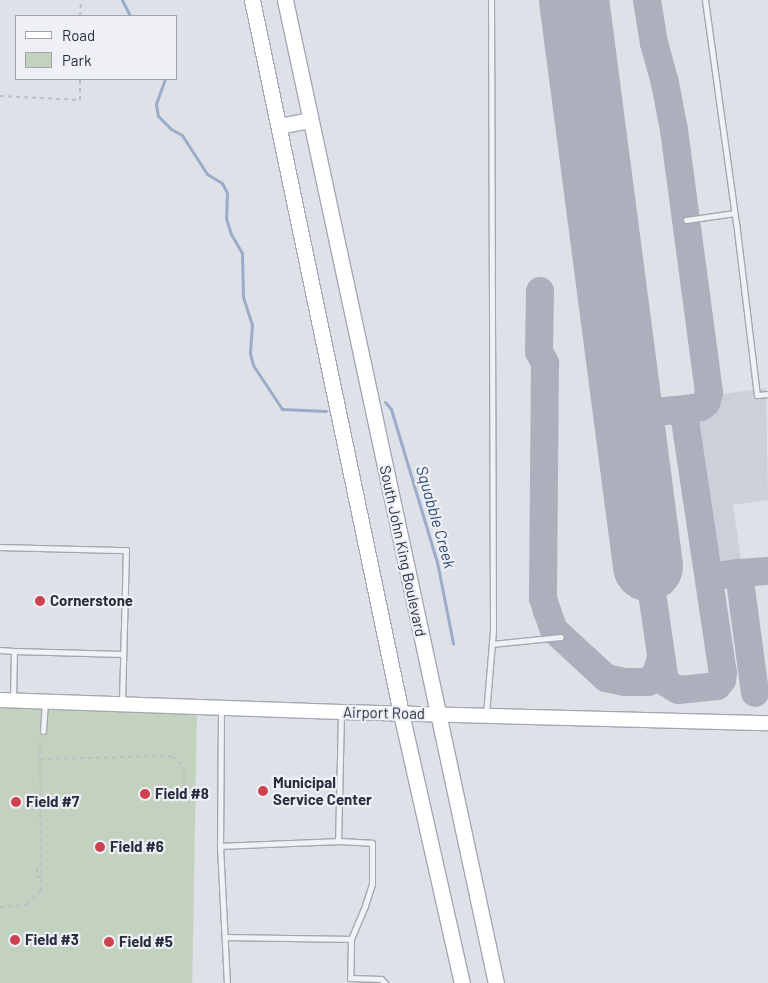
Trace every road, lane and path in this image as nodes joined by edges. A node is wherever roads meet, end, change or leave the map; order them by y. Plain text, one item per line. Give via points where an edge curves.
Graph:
1 (81, 0) edge
2 (252, 0) edge
3 (285, 0) edge
4 (491, 0) edge
5 (705, 0) edge
6 (80, 15) edge
7 (80, 80) edge
8 (0, 96) edge
9 (310, 120) junction
10 (279, 126) junction
11 (734, 213) junction
12 (686, 220) dead end
13 (768, 394) edge
14 (0, 547) edge
15 (561, 637) dead end
16 (492, 644) junction
17 (0, 650) edge
18 (14, 651) junction
19 (123, 654) junction
20 (6, 700) edge
21 (45, 701) junction
22 (122, 704) junction
23 (221, 708) junction
24 (341, 712) junction
25 (402, 713) junction
26 (438, 714) junction
27 (486, 716) junction
28 (768, 723) edge
29 (42, 731) joint
30 (40, 760) junction
31 (184, 801) dead end
32 (338, 842) junction
33 (220, 846) junction
34 (37, 864) dead end
35 (41, 864) junction
36 (37, 868) dead end
37 (41, 877) junction
38 (0, 907) edge
39 (226, 938) junction
40 (351, 939) junction
41 (227, 983) edge
42 (385, 983) edge
43 (462, 983) edge
44 (496, 983) edge

1 - 6 path
2 - 10 main road
3 - 9 main road, South John King Boulevard
4 - 16 lane
5 - 11 lane
7 - 8 path via 80,100
9 - 10 main road
9 - 26 main road, South John King Boulevard
10 - 25 main road
11 - 12 lane
11 - 13 lane via 756,395
14 - 19 lane via 126,550
15 - 16 lane
16 - 27 lane
17 - 18 lane
18 - 19 lane
18 - 20 lane
19 - 22 lane
20 - 21 street, Airport Road
21 - 22 street, Airport Road
21 - 29 lane
22 - 23 street, Airport Road
23 - 24 street, Airport Road
23 - 33 lane
24 - 25 street, Airport Road
24 - 32 lane
25 - 26 street, Airport Road
25 - 43 main road
26 - 27 street, Airport Road
26 - 44 main road, South John King Boulevard
27 - 28 street, Airport Road
29 - 30 path
30 - 31 path via 172,756 184,767
30 - 35 path
32 - 33 lane
32 - 40 lane via 372,842 372,884
33 - 39 lane
34 - 35 path
35 - 37 path
36 - 37 path via 37,877
37 - 38 path via 41,891 27,905
39 - 40 lane
39 - 41 lane
40 - 42 lane via 350,978 381,979

